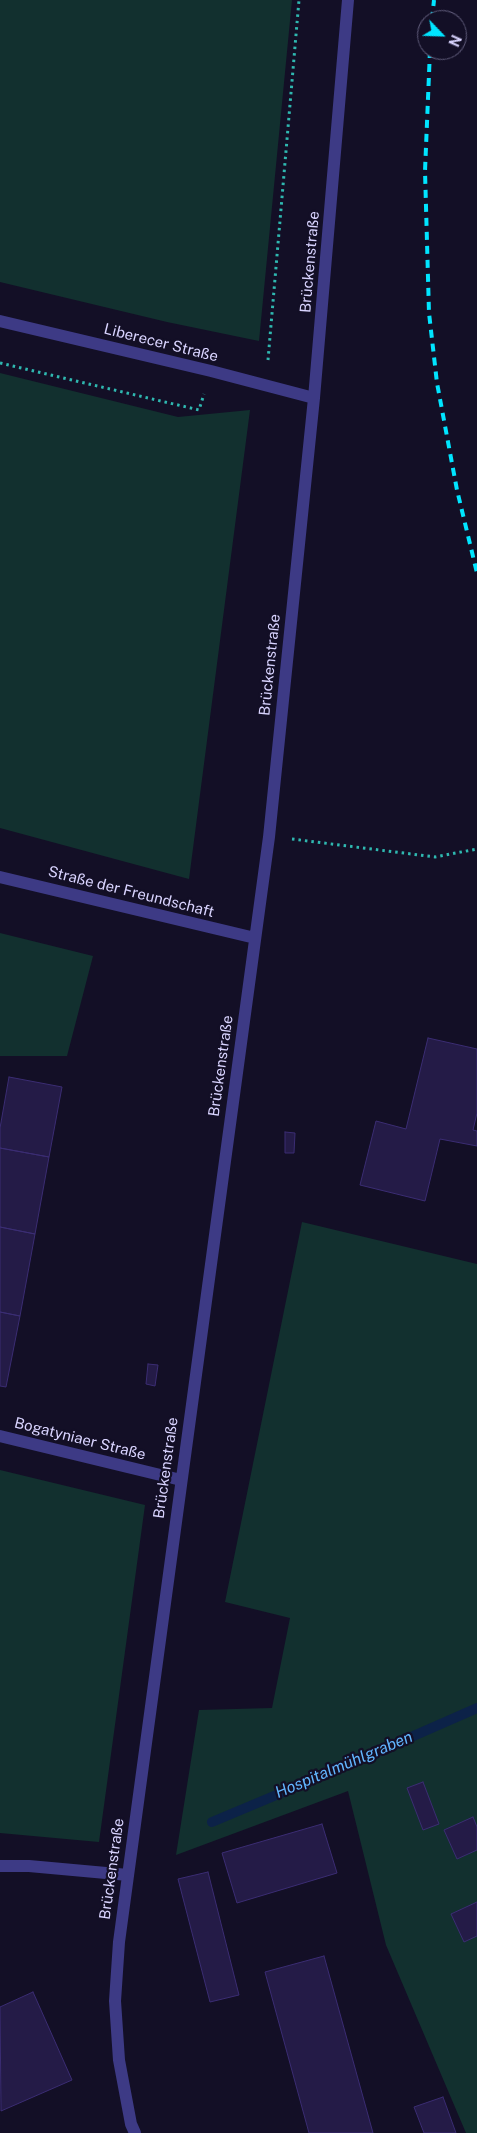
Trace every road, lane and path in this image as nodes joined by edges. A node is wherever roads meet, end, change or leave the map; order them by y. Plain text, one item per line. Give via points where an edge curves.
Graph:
1 (299, 0) edge
2 (348, 0) edge
3 (0, 321) edge
4 (0, 363) edge
5 (211, 371) junction
6 (266, 386) junction
7 (314, 398) junction
8 (269, 837) junction
9 (477, 849) edge
10 (0, 877) edge
11 (255, 938) junction
12 (0, 1436) edge
13 (181, 1480) junction
14 (0, 1866) edge
15 (128, 1875) junction
16 (136, 2133) edge

1 - 6 path
2 - 7 street, Brückenstraße
3 - 5 street, Liberecer Straße
4 - 5 path via 199,410
5 - 6 street, Liberecer Straße
6 - 7 street, Liberecer Straße
7 - 8 street, Brückenstraße
8 - 9 path via 436,858
8 - 11 street, Brückenstraße
10 - 11 street, Straße der Freundschaft
11 - 13 street, Brückenstraße
12 - 13 street, Bogatyniaer Straße
13 - 15 street, Brückenstraße
14 - 15 street
15 - 16 street, Brückenstraße via 115,2001 119,2060 131,2124

